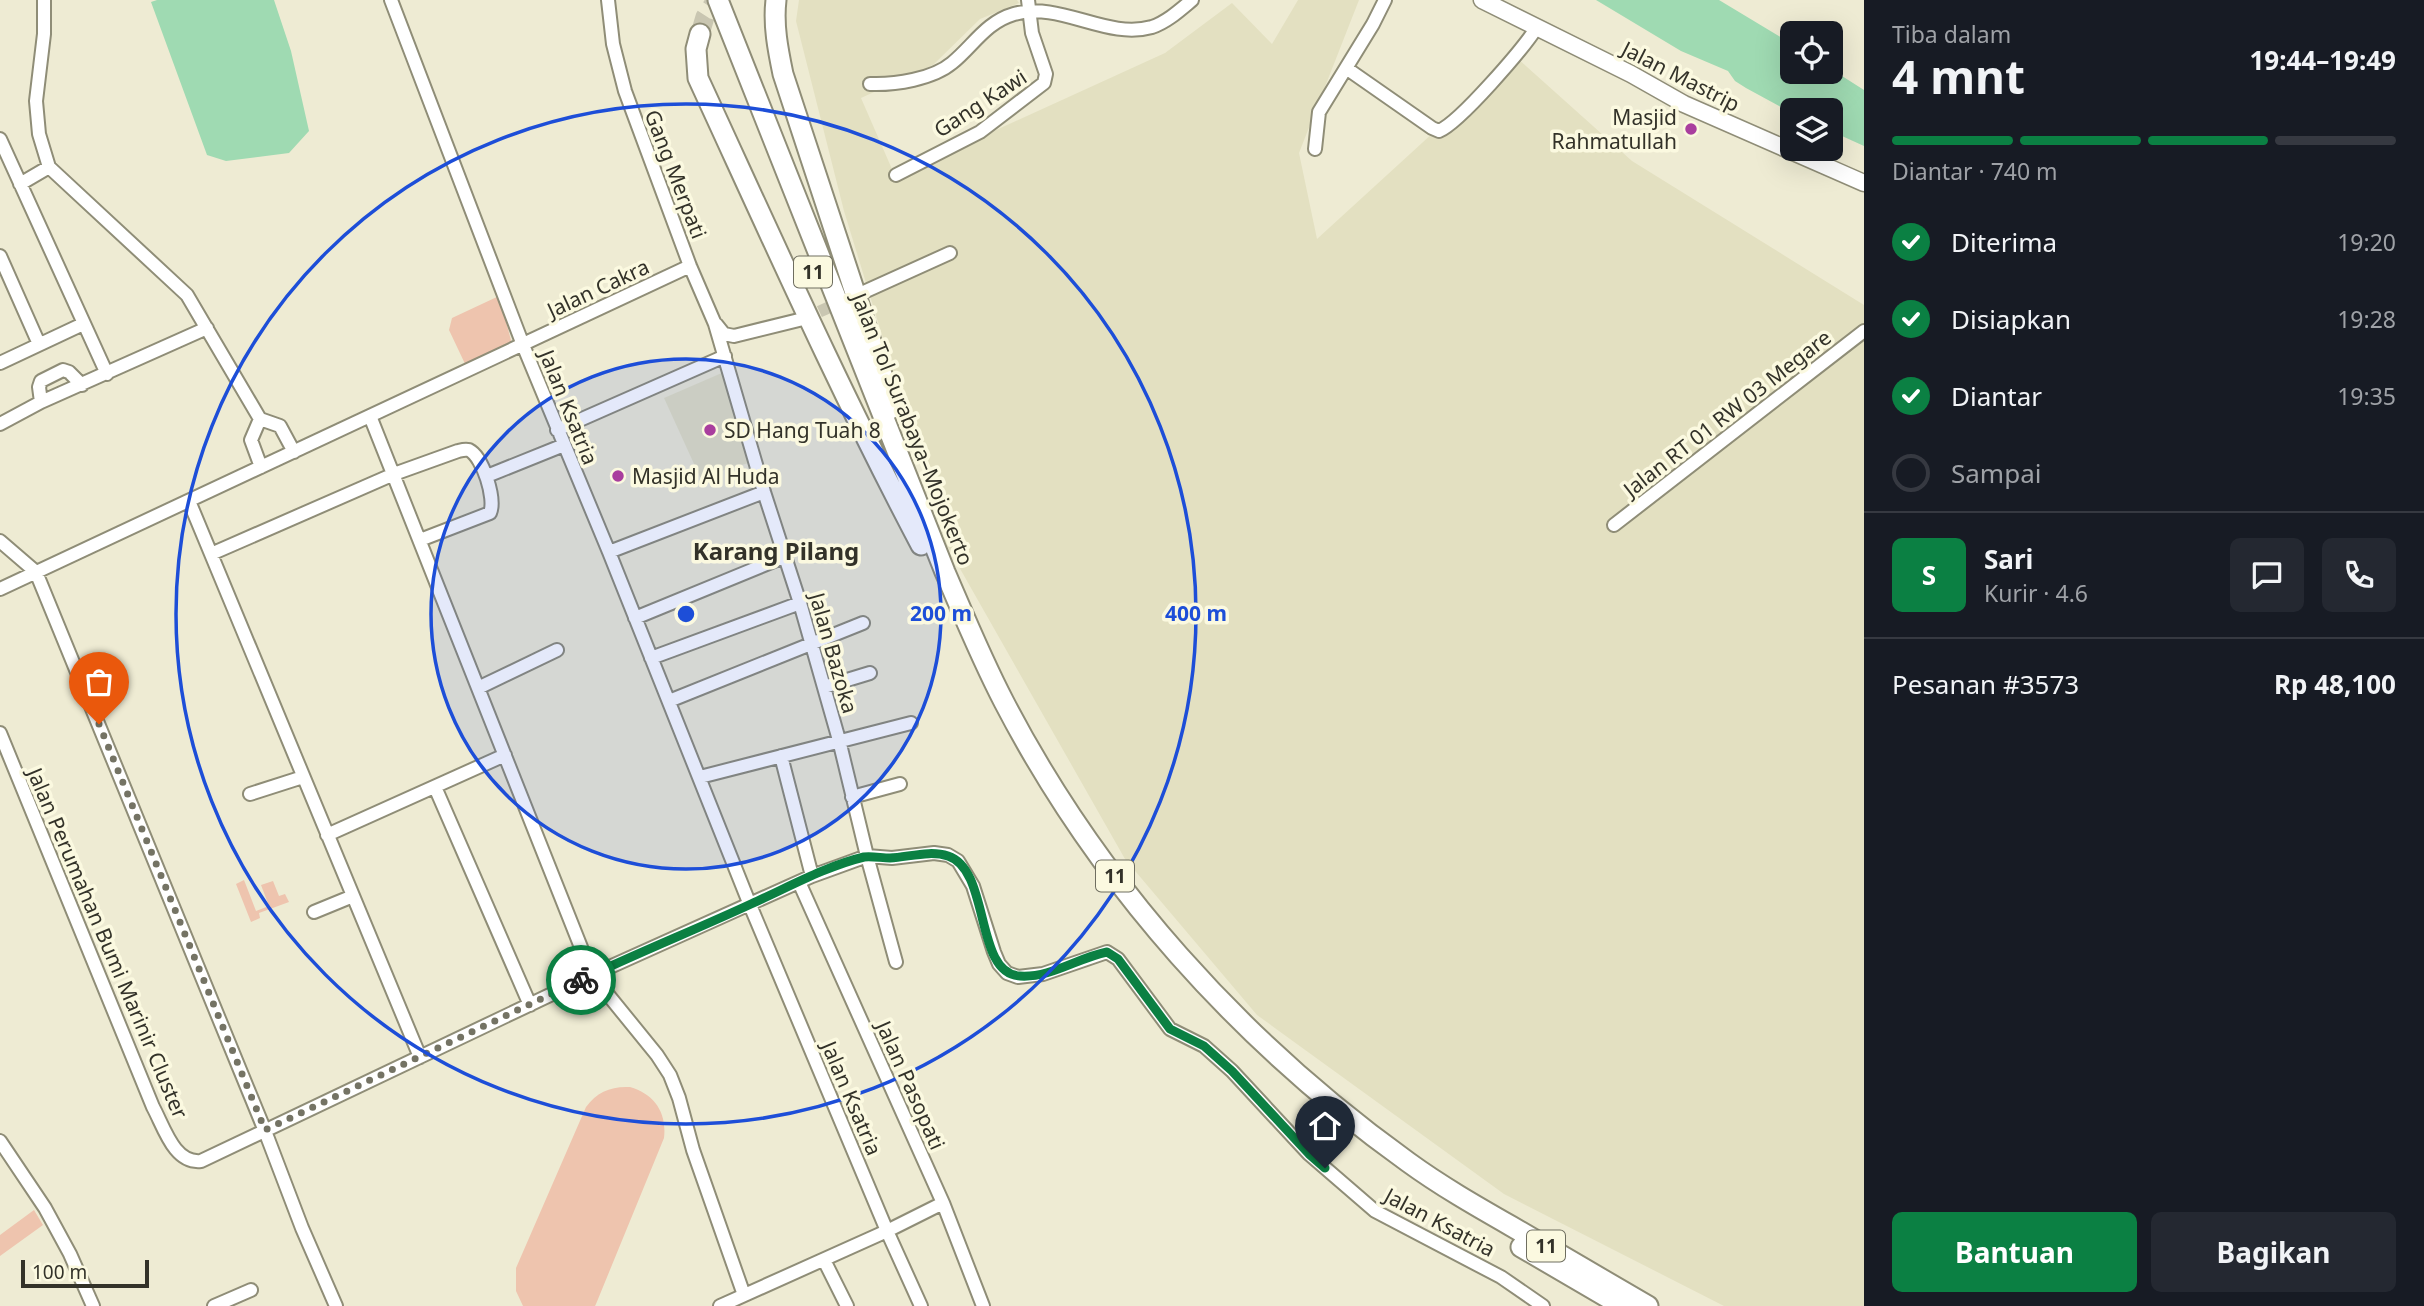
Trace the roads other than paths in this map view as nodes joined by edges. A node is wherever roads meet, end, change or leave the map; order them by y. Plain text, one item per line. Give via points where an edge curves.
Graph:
1 (391, 0) edge
2 (608, 0) edge
3 (704, 0) edge
4 (718, 0) edge
5 (776, 0) edge
6 (1192, 0) edge
7 (1385, 0) edge
8 (1482, 0) edge
9 (44, 2) edge
10 (1028, 6) edge
11 (1537, 27) junction
12 (699, 34) tunnel mouth
13 (1346, 68) junction
14 (870, 85) dead end
15 (0, 139) edge
16 (1315, 149) dead end
17 (49, 167) junction
18 (896, 175) dead end
19 (1864, 183) edge
20 (20, 184) junction
21 (950, 253) dead end
22 (0, 256) edge
23 (690, 266) junction
24 (866, 291) dead end
25 (803, 319) tunnel mouth
26 (83, 324) junction
27 (715, 324) junction
28 (207, 327) junction
29 (1864, 331) edge
30 (39, 344) junction
31 (523, 345) junction
32 (725, 356) junction
33 (0, 363) edge
34 (107, 374) junction
35 (82, 385) junction
36 (41, 402) junction
37 (370, 416) junction
38 (260, 419) junction
39 (0, 424) edge
40 (557, 430) junction
41 (564, 445) junction
42 (294, 452) junction
43 (261, 467) junction
44 (394, 474) junction
45 (487, 476) junction
46 (764, 492) junction
47 (189, 501) junction
48 (922, 514) junction
49 (1614, 525) dead end
50 (420, 540) junction
51 (0, 541) edge
52 (921, 545) junction
53 (609, 552) junction
54 (211, 554) junction
55 (786, 556) junction
56 (36, 572) junction
57 (0, 589) edge
58 (800, 603) junction
59 (635, 618) junction
60 (863, 623) dead end
61 (812, 645) junction
62 (557, 650) dead end
63 (651, 658) junction
64 (870, 673) dead end
65 (824, 687) junction
66 (478, 688) junction
67 (669, 701) junction
68 (911, 723) dead end
69 (0, 733) edge
70 (839, 740) junction
71 (505, 755) junction
72 (781, 756) junction
73 (303, 777) junction
74 (700, 777) junction
75 (900, 783) dead end
76 (435, 788) junction
77 (250, 793) dead end
78 (852, 797) junction
79 (327, 835) junction
80 (866, 856) junction
81 (812, 876) junction
82 (799, 882) junction
83 (353, 896) junction
84 (750, 905) junction
85 (314, 912) dead end
86 (896, 962) dead end
87 (592, 975) junction
88 (530, 1005) junction
89 (420, 1057) junction
90 (265, 1130) junction
91 (0, 1141) edge
92 (1405, 1167) junction
93 (1440, 1191) junction
94 (943, 1203) junction
95 (887, 1231) junction
96 (824, 1260) junction
97 (251, 1290) dead end
98 (744, 1295) junction
99 (217, 1305) edge
100 (93, 1306) edge
101 (336, 1306) edge
102 (720, 1306) edge
103 (847, 1306) edge
104 (921, 1306) edge
105 (983, 1306) edge
106 (1543, 1306) edge
107 (1622, 1306) edge
108 (1648, 1306) edge

1 - 31 street, Jalan Ksatria
2 - 23 street, Gang Merpati via 625,91
3 - 52 highway, Jalan Tol Surabaya–Mojokerto / 11
4 - 48 highway, Jalan Tol Surabaya–Mojokerto / 11
5 - 48 highway via 783,74 895,415
6 - 10 street via 1166,20 1141,29 1122,29
7 - 13 street
8 - 11 main road, Jalan Mastrip
9 - 17 street via 36,101
10 - 14 street via 997,20 943,70 889,85
10 - 18 street, Gang Kawi via 1046,74 1044,83 980,132
11 - 13 street via 1472,102 1438,131
11 - 19 main road, Jalan Mastrip via 1684,104
12 - 52 highway via 698,78
13 - 16 street via 1319,112
15 - 20 street
17 - 20 street
17 - 28 street via 177,284
20 - 26 street
21 - 24 street
22 - 30 street
23 - 27 street, Gang Merpati
23 - 31 street, Jalan Cakra
25 - 27 street via 734,336 724,334
26 - 30 street
26 - 34 street
27 - 32 street, Gang Merpati
28 - 34 street
28 - 38 street
29 - 49 street, Jalan RT 01 RW 03 Megare
30 - 33 street
31 - 37 street
31 - 40 street, Jalan Ksatria
32 - 40 street
32 - 46 street, Jalan Bazoka
34 - 35 street
35 - 36 street
35 - 36 street via 63,370 41,381
36 - 39 street
37 - 42 street
37 - 44 street
38 - 42 street via 280,426
38 - 43 street via 251,440
40 - 41 street, Jalan Ksatria
41 - 45 street
41 - 53 street, Jalan Ksatria
42 - 43 street
43 - 47 street
44 - 45 street via 466,449 472,451
44 - 50 street
44 - 54 street
45 - 50 street via 493,506 490,513
46 - 53 street
46 - 55 street, Jalan Bazoka
47 - 54 street
47 - 56 street
48 - 92 highway, Jalan Tol Surabaya–Mojokerto / 11 via 1004,703 1047,778 1137,908 1209,990 1290,1068
50 - 66 street
51 - 56 street
52 - 92 highway, Jalan Tol Surabaya–Mojokerto / 11 via 976,673 1016,750 1128,917 1203,1002 1276,1073 1333,1121
53 - 59 street, Jalan Ksatria
54 - 73 street
55 - 58 street, Jalan Bazoka
55 - 59 street
56 - 57 street
56 - 90 street
58 - 61 street, Jalan Bazoka
58 - 63 street
59 - 63 street, Jalan Ksatria
60 - 61 street
61 - 65 street, Jalan Bazoka
61 - 67 street
62 - 66 street
63 - 67 street, Jalan Ksatria
64 - 65 street
65 - 70 street, Jalan Bazoka
66 - 71 street
67 - 74 street, Jalan Ksatria
68 - 70 street
69 - 90 street, Jalan Perumahan Bumi Marinir Cluster via 153,1107 180,1156 190,1162 201,1161
70 - 72 street
70 - 78 street, Jalan Bazoka
71 - 76 street
71 - 87 street
72 - 74 street
72 - 81 street
73 - 77 street
73 - 79 street
74 - 84 street, Jalan Ksatria
75 - 78 street
76 - 79 street
76 - 88 street
78 - 80 street, Jalan Bazoka
79 - 83 street
80 - 81 street, Jalan Ksatria
80 - 86 street, Jalan Bazoka
80 - 106 street, Jalan Ksatria via 934,853 958,860 973,886 993,953 1007,972 1043,974 1107,952 1118,959 1170,1029 1204,1046 1309,1154 1375,1210 1501,1277
81 - 82 street, Jalan Ksatria
82 - 84 street, Jalan Ksatria
82 - 94 street, Jalan Pasopati
83 - 85 street
83 - 89 street
84 - 87 street, Jalan Perumahan Bumi Marinir Cluster
84 - 95 street, Jalan Ksatria
87 - 88 street, Jalan Perumahan Bumi Marinir Cluster
87 - 98 street via 670,1075
88 - 89 street, Jalan Perumahan Bumi Marinir Cluster
89 - 90 street, Jalan Perumahan Bumi Marinir Cluster
90 - 101 street
91 - 100 street via 45,1208
92 - 93 highway, Jalan Tol Surabaya–Mojokerto / 11
93 - 107 highway, Jalan Tol Surabaya–Mojokerto / 11
93 - 108 highway, Jalan Tol Surabaya–Mojokerto / 11
94 - 95 street
94 - 105 street, Jalan Pasopati
95 - 96 street
95 - 104 street, Jalan Ksatria
96 - 98 street
96 - 103 street
97 - 99 street
98 - 102 street

